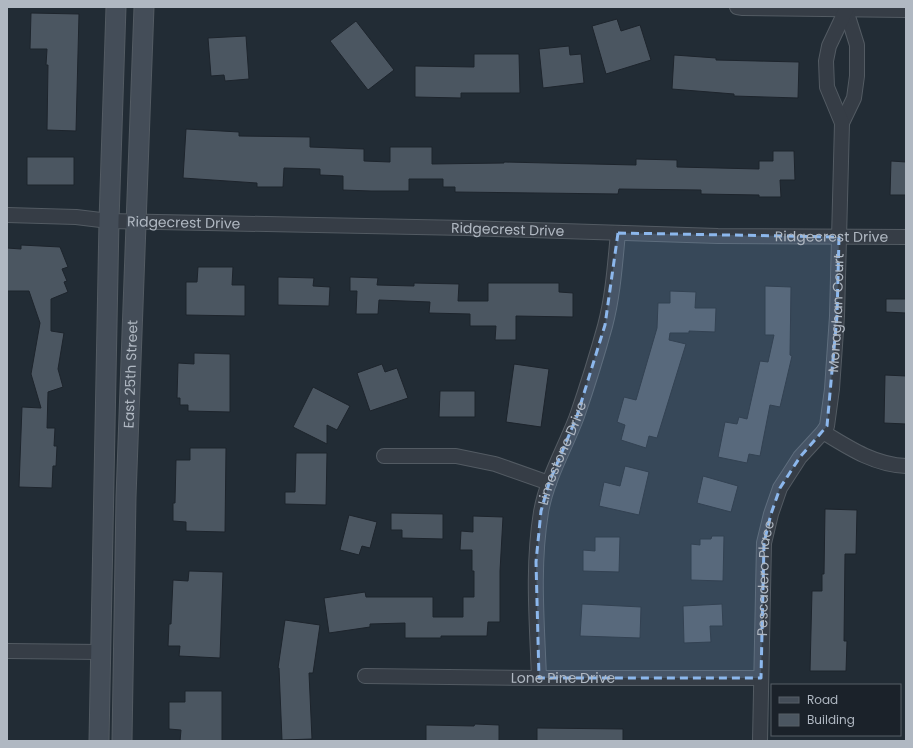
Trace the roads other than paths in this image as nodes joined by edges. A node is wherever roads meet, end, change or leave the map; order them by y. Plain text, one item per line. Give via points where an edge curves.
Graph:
1 (116, 7) edge
2 (144, 7) edge
3 (738, 7) edge
4 (846, 8) edge
5 (906, 10) edge
6 (842, 123) junction
7 (7, 215) edge
8 (110, 221) junction
9 (136, 222) junction
10 (618, 233) junction
11 (839, 236) junction
12 (906, 237) edge
13 (823, 432) junction
14 (384, 456) dead end
15 (906, 466) edge
16 (549, 484) junction
17 (7, 650) edge
18 (101, 652) junction
19 (365, 676) dead end
20 (539, 678) junction
21 (761, 678) junction
22 (99, 741) edge
23 (122, 741) edge
24 (760, 741) edge

1 - 8 street, East 25th Street
2 - 9 street, East 25th Street
3 - 4 street
4 - 5 street
4 - 6 street via 857,45 858,76 854,98
4 - 6 street, Monaghan Court via 829,46 826,61 827,87
6 - 11 street, Monaghan Court
7 - 8 street, Ridgecrest Drive via 76,217
8 - 9 street, Ridgecrest Drive
8 - 18 street, East 25th Street
9 - 10 street, Ridgecrest Drive
9 - 23 street, East 25th Street via 126,497
10 - 11 street, Ridgecrest Drive
10 - 16 street, Limestone Drive via 615,269 605,325 577,416
11 - 12 street, Ridgecrest Drive
11 - 13 street, Monaghan Court via 832,389 827,426
13 - 15 street via 854,451 877,461
13 - 21 street, Pescadero Place via 800,457 780,488 771,514 764,543
14 - 16 street via 456,456 495,464
16 - 20 street, Limestone Drive via 541,511 536,562
17 - 18 street
18 - 22 street, East 25th Street
19 - 20 street, Lone Pine Drive
20 - 21 street, Lone Pine Drive
21 - 24 street, Pescadero Place

